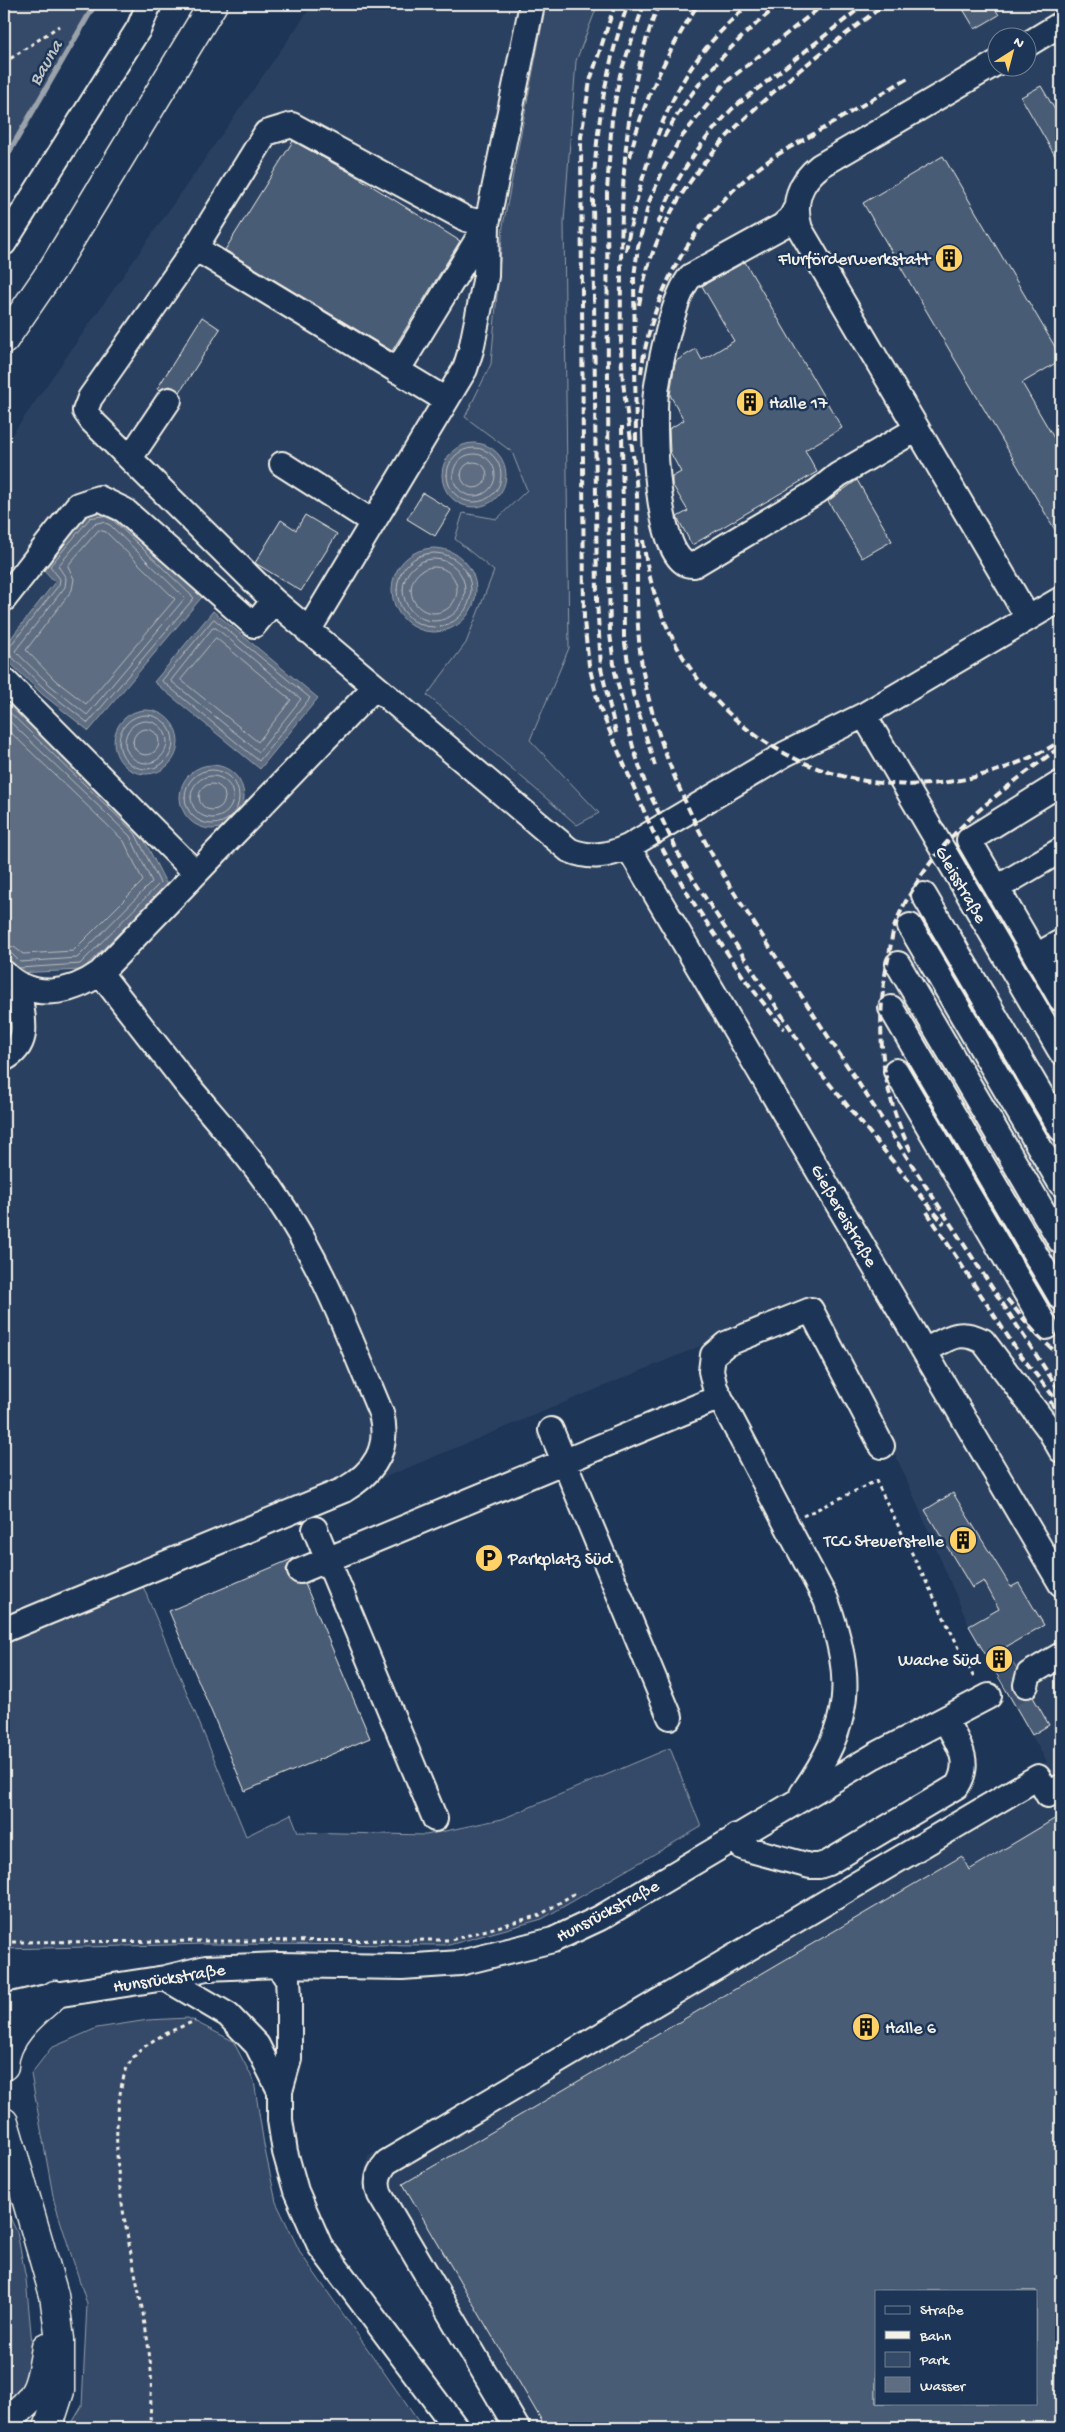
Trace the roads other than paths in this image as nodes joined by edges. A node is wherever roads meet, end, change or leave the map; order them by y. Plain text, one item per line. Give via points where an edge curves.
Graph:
1 (149, 4) edge
2 (213, 4) edge
3 (532, 4) edge
4 (1061, 24) edge
5 (1038, 38) edge
6 (988, 68) edge
7 (796, 208) junction
8 (487, 224) junction
9 (4, 243) edge
10 (195, 248) junction
11 (4, 340) edge
12 (397, 370) junction
13 (169, 400) dead end
14 (446, 400) junction
15 (918, 429) junction
16 (130, 458) junction
17 (282, 464) dead end
18 (373, 522) junction
19 (4, 599) edge
20 (274, 601) junction
21 (1059, 605) edge
22 (1028, 618) junction
23 (308, 631) junction
24 (4, 680) edge
25 (375, 687) junction
26 (864, 715) junction
27 (1061, 783) edge
28 (628, 846) junction
29 (1061, 850) edge
30 (195, 872) junction
31 (997, 888) junction
32 (924, 895) dead end
33 (910, 926) dead end
34 (1061, 942) edge
35 (1036, 956) junction
36 (898, 964) dead end
37 (100, 973) junction
38 (11, 980) edge
39 (1061, 999) edge
40 (891, 1008) dead end
41 (1061, 1052) edge
42 (4, 1059) edge
43 (896, 1071) dead end
44 (1061, 1128) edge
45 (1037, 1142) junction
46 (1012, 1157) junction
47 (987, 1172) junction
48 (1061, 1184) edge
49 (955, 1190) junction
50 (1061, 1242) edge
51 (1061, 1298) edge
52 (1046, 1327) dead end
53 (925, 1351) junction
54 (720, 1397) junction
55 (551, 1430) dead end
56 (882, 1446) dead end
57 (1061, 1450) edge
58 (564, 1462) junction
59 (315, 1529) dead end
60 (327, 1560) junction
61 (300, 1571) dead end
62 (1061, 1584) edge
63 (4, 1630) edge
64 (1061, 1655) edge
65 (670, 1717) dead end
66 (944, 1720) junction
67 (1061, 1787) edge
68 (798, 1800) junction
69 (435, 1819) dead end
70 (736, 1836) junction
71 (278, 1964) junction
72 (165, 1978) junction
73 (55, 1994) junction
74 (4, 2008) edge
75 (4, 2066) edge
76 (280, 2091) junction
77 (4, 2122) edge
78 (4, 2182) edge
79 (4, 2420) edge
80 (48, 2428) edge
81 (456, 2428) edge
82 (517, 2428) edge

1 - 9 street via 139,28
2 - 11 main road via 52,270
3 - 8 street
4 - 5 street
6 - 7 street via 820,166 801,188
7 - 15 street via 800,229
7 - 15 street via 782,226 691,276 675,310 656,393 655,456 668,539 681,560 694,564
8 - 10 street via 466,219 292,125 266,133
8 - 12 street
8 - 14 street via 486,276 471,350 465,369
10 - 12 street
10 - 16 street via 90,398 85,411 92,422
12 - 14 street
13 - 16 street
14 - 18 street
15 - 22 street
16 - 20 street
17 - 18 street
18 - 23 street
19 - 20 street via 78,505 99,498 124,510 254,625
20 - 23 street
21 - 22 street
22 - 26 street
23 - 25 street
24 - 30 street
25 - 28 street via 569,850 580,855 607,856
25 - 30 street
26 - 28 street via 785,754
26 - 41 street, Gleisstraße
27 - 31 street via 969,840
28 - 53 street, Gießereistraße
29 - 31 street
30 - 37 street
31 - 35 street
32 - 44 street
33 - 45 street
34 - 35 street
35 - 39 street
36 - 46 street
37 - 38 street via 73,988 52,991 29,990
37 - 63 street via 185,1082 238,1143 279,1199 331,1292 381,1413 384,1440 380,1456 370,1470 358,1483 344,1490
38 - 42 street via 23,1038 13,1054
40 - 47 street
43 - 49 street
44 - 45 street
45 - 46 street
45 - 48 street
46 - 47 street
46 - 50 street
47 - 49 street
47 - 51 street
49 - 52 street
53 - 57 street via 952,1336 963,1334 984,1341
53 - 62 street, Gießereistraße
54 - 56 street via 711,1371 713,1355 726,1344 811,1310
54 - 58 street
54 - 68 street via 826,1600 839,1637 844,1668 841,1720 833,1744
55 - 58 street
58 - 60 street
58 - 65 street
59 - 60 street
60 - 61 street
60 - 69 street
64 - 66 street, Hunsrückstraße
66 - 68 street, Hunsrückstraße
66 - 70 street via 960,1747 964,1762 964,1776 957,1786 828,1862 810,1866 748,1849 742,1847
67 - 82 street via 1048,1794 1038,1777 387,2162 377,2186 380,2195
68 - 70 street, Hunsrückstraße
70 - 71 street, Hunsrückstraße via 600,1918 553,1940 460,1963 402,1967
71 - 72 street, Hunsrückstraße via 206,1968
71 - 76 street via 288,1980 289,1997 289,2059
72 - 73 street, Hunsrückstraße
72 - 76 street via 228,2015 257,2045
73 - 74 street, Hunsrückstraße
73 - 75 main road via 14,2036
76 - 81 street via 285,2152 296,2191 320,2246
77 - 80 main road via 54,2295 60,2339 60,2391
78 - 79 main road via 16,2204 42,2298 46,2342 41,2382 21,2411

